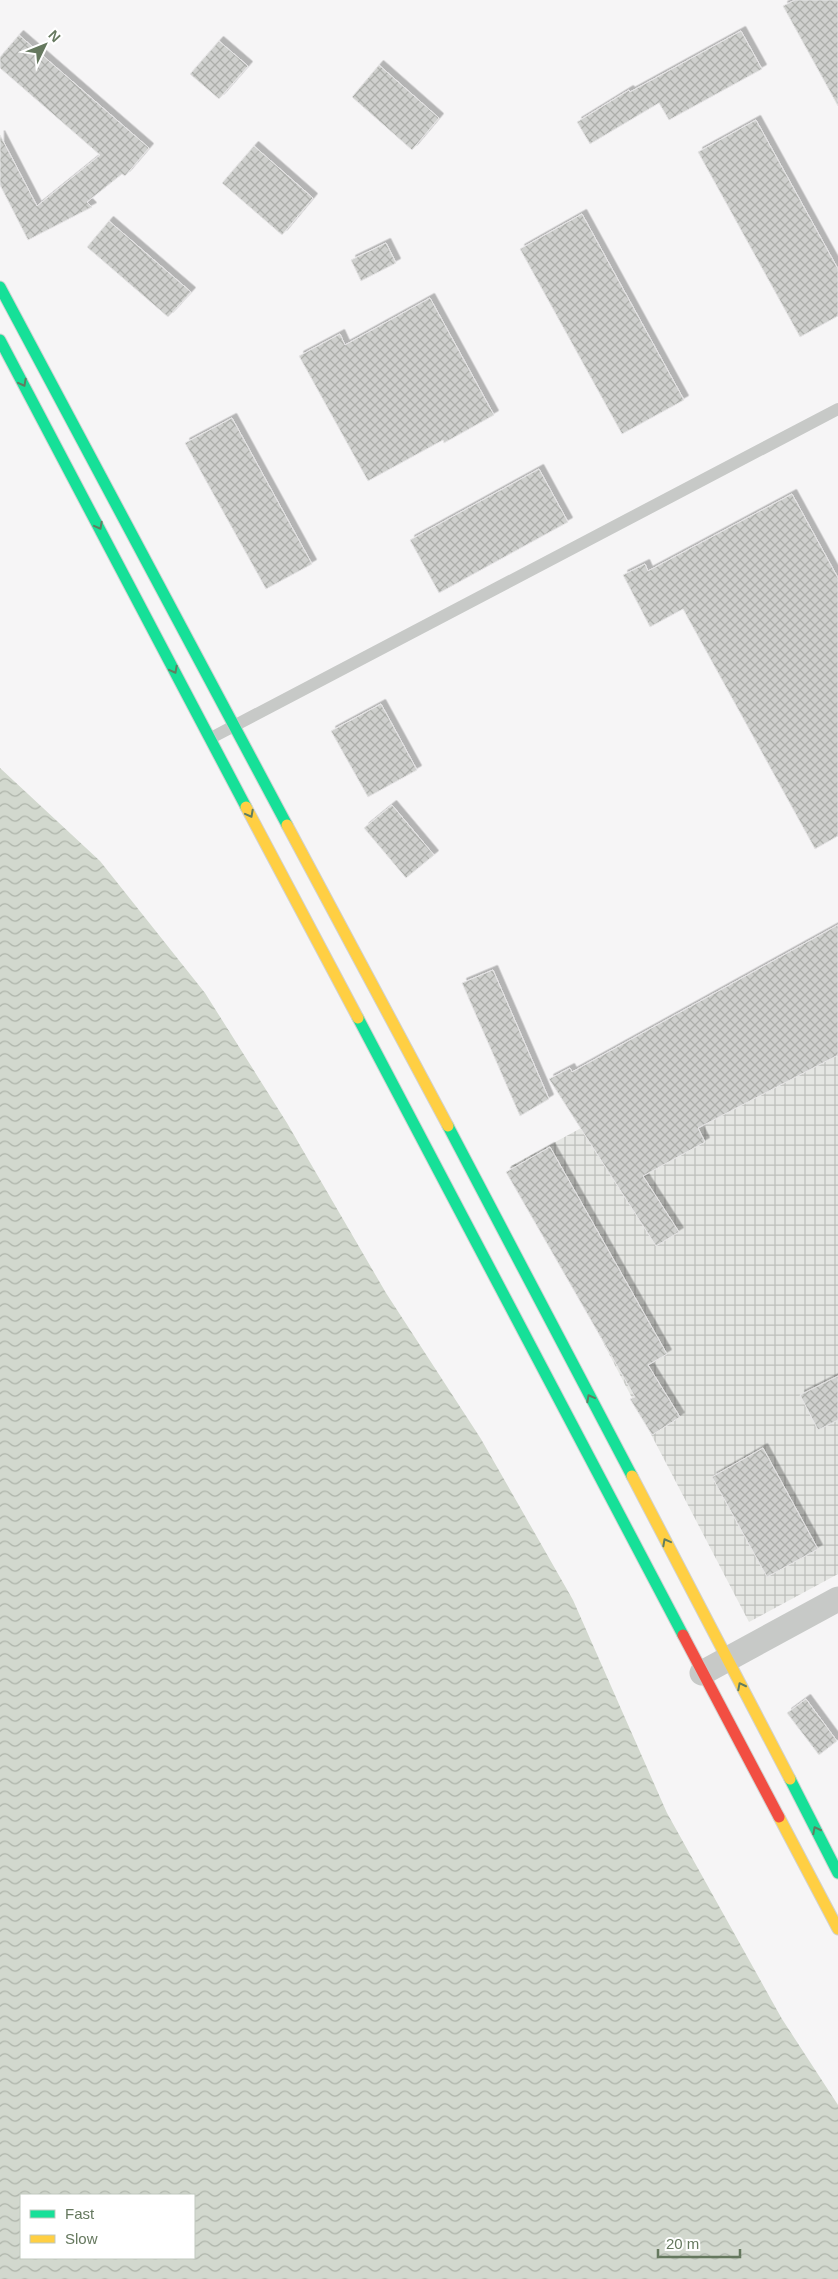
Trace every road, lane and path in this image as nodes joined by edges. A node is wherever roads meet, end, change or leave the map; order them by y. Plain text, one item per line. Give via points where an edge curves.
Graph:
1 (0, 287) edge
2 (0, 340) edge
3 (838, 410) edge
4 (236, 727) junction
5 (211, 738) junction
6 (838, 1599) edge
7 (728, 1659) junction
8 (702, 1672) junction
9 (838, 1874) edge
10 (838, 1929) edge

1 - 4 main road
2 -> 5 main road
3 - 4 lane
4 - 5 lane
7 -> 4 main road
5 -> 8 main road
6 - 7 street
7 - 8 street
9 -> 7 main road
8 - 10 main road

